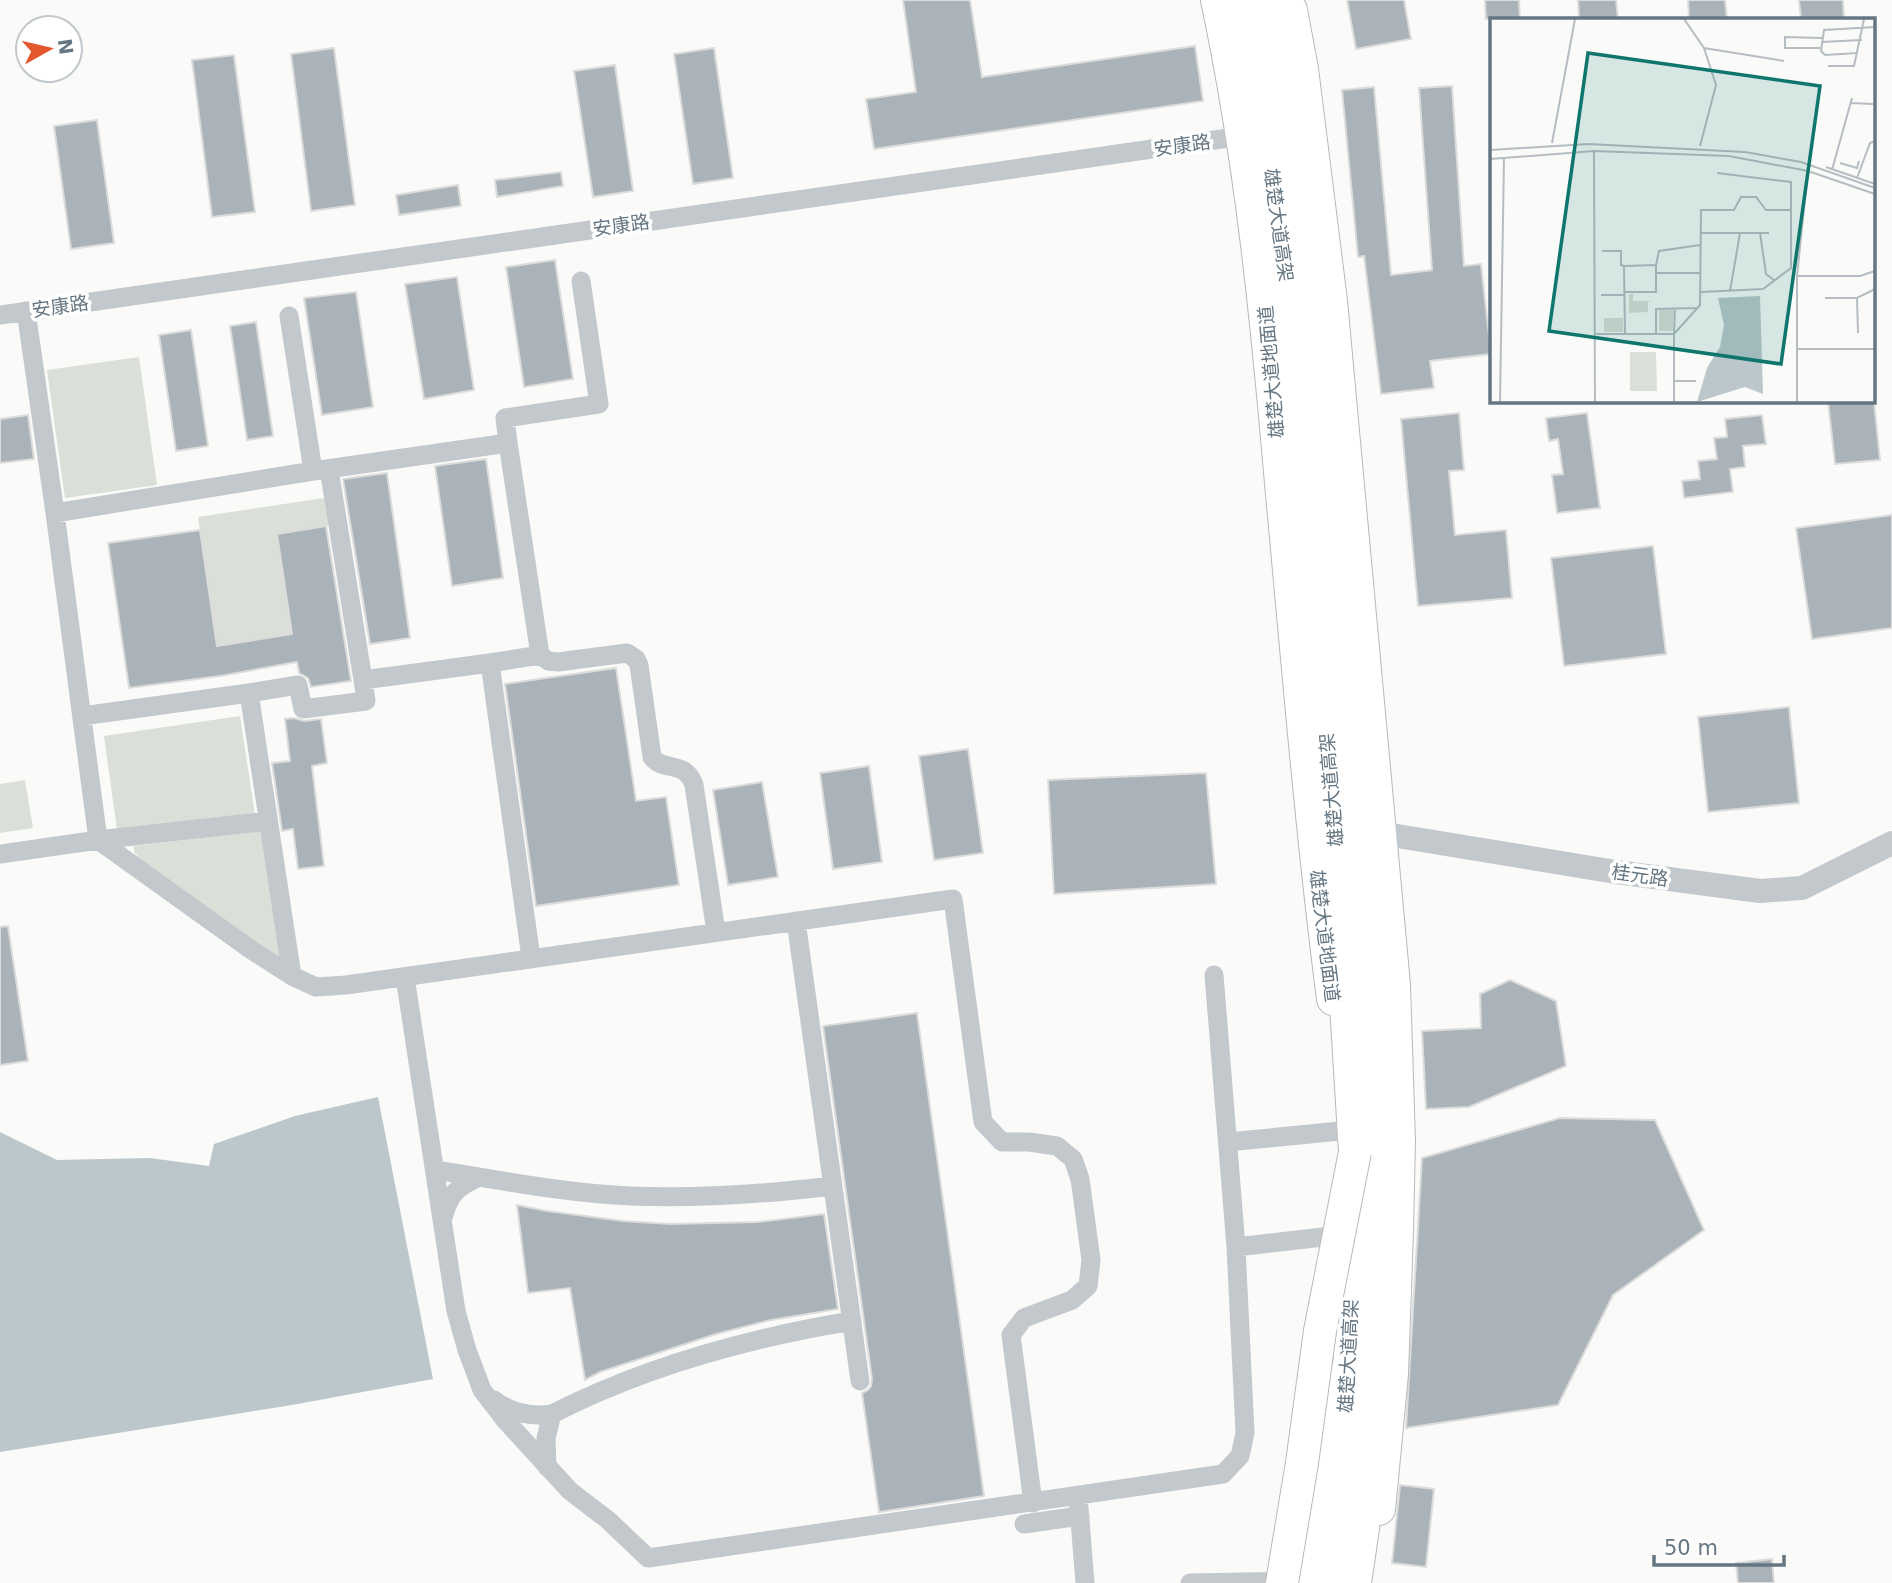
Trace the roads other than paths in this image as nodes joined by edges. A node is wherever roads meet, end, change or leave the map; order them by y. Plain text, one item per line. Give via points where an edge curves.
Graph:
1 (1217, 0) edge
2 (1245, 0) edge
3 (1274, 0) edge
4 (1287, 0) edge
5 (1289, 86) junction
6 (1242, 136) junction
7 (581, 281) dead end
8 (26, 311) junction
9 (0, 315) edge
10 (289, 316) dead end
11 (508, 443) junction
12 (321, 470) junction
13 (55, 513) junction
14 (540, 655) junction
15 (489, 663) junction
16 (363, 680) junction
17 (249, 693) junction
18 (82, 716) junction
19 (268, 821) junction
20 (1379, 833) junction
21 (98, 840) junction
22 (1892, 843) edge
23 (0, 854) edge
24 (796, 921) junction
25 (716, 932) junction
26 (531, 958) junction
27 (1214, 975) dead end
28 (292, 976) junction
29 (405, 976) junction
30 (1228, 1142) junction
31 (1347, 1142) junction
32 (435, 1170) junction
33 (479, 1177) junction
34 (833, 1186) junction
35 (443, 1218) junction
36 (1340, 1235) junction
37 (1236, 1247) junction
38 (852, 1321) junction
39 (860, 1381) dead end
40 (482, 1391) junction
41 (552, 1414) junction
42 (547, 1467) junction
43 (1033, 1503) junction
44 (1079, 1506) junction
45 (1024, 1524) dead end
46 (1363, 1528) junction
47 (1308, 1582) edge
48 (1085, 1583) edge
49 (1190, 1583) edge
50 (1355, 1583) edge
51 (1361, 1583) edge
52 (1369, 1583) edge

1 - 6 main road, 雄楚大道地面道
2 - 31 main road, 雄楚大道高架 via 1291,311 1339,889
3 - 5 main road, 雄楚大道高架
4 - 5 main road
4 - 20 main road via 1302,69 1331,301
5 - 46 main road, 雄楚大道高架 via 1369,896 1379,1145 1374,1368
6 - 8 street, 安康路
6 - 31 main road, 雄楚大道地面道 via 1266,316 1316,869
7 - 11 street via 599,404 505,418
8 - 9 street, 安康路
8 - 13 street
10 - 12 street
11 - 12 street
11 - 14 street
12 - 13 street
12 - 16 street
13 - 18 street
14 - 15 street
14 - 25 street via 558,662 627,653 636,659 652,757 683,770 694,785
15 - 16 street
15 - 26 street
16 - 17 street via 366,701 303,709 298,685
17 - 18 street
17 - 19 street
18 - 21 street
19 - 21 street
19 - 28 street
20 - 22 street, 桂元路 via 1760,891 1802,888
20 - 52 main road via 1394,985 1398,1232 1392,1374
21 - 23 street
21 - 28 street
24 - 25 street
24 - 34 street
24 - 43 street via 953,899 951,941 983,1122 1002,1142 1058,1146 1073,1159 1091,1260 1088,1286 1072,1300 1024,1318 1011,1335
25 - 26 street
26 - 29 street
27 - 30 street
28 - 29 street via 316,987
29 - 32 street
30 - 31 street
30 - 37 street
31 - 36 main road, 雄楚大道地面道
31 - 47 main road, bridge via 1302,1463
31 - 47 main road, 雄楚大道高架, bridge via 1350,1352 1339,1499
32 - 33 street
32 - 35 street
33 - 34 street via 628,1196 691,1198
33 - 35 street via 460,1185 447,1202
34 - 38 street
35 - 40 street via 457,1311
36 - 37 street
36 - 47 main road, 雄楚大道地面道 via 1335,1372
37 - 44 street via 1245,1433 1240,1457 1223,1474
38 - 39 street
38 - 41 street via 727,1347 661,1367
40 - 41 street via 505,1408 536,1417
40 - 42 street
41 - 42 street via 546,1438
42 - 43 street via 648,1559
43 - 44 street
44 - 45 street
44 - 48 street
46 - 50 main road, 雄楚大道高架
46 - 51 main road
47 - 49 street

